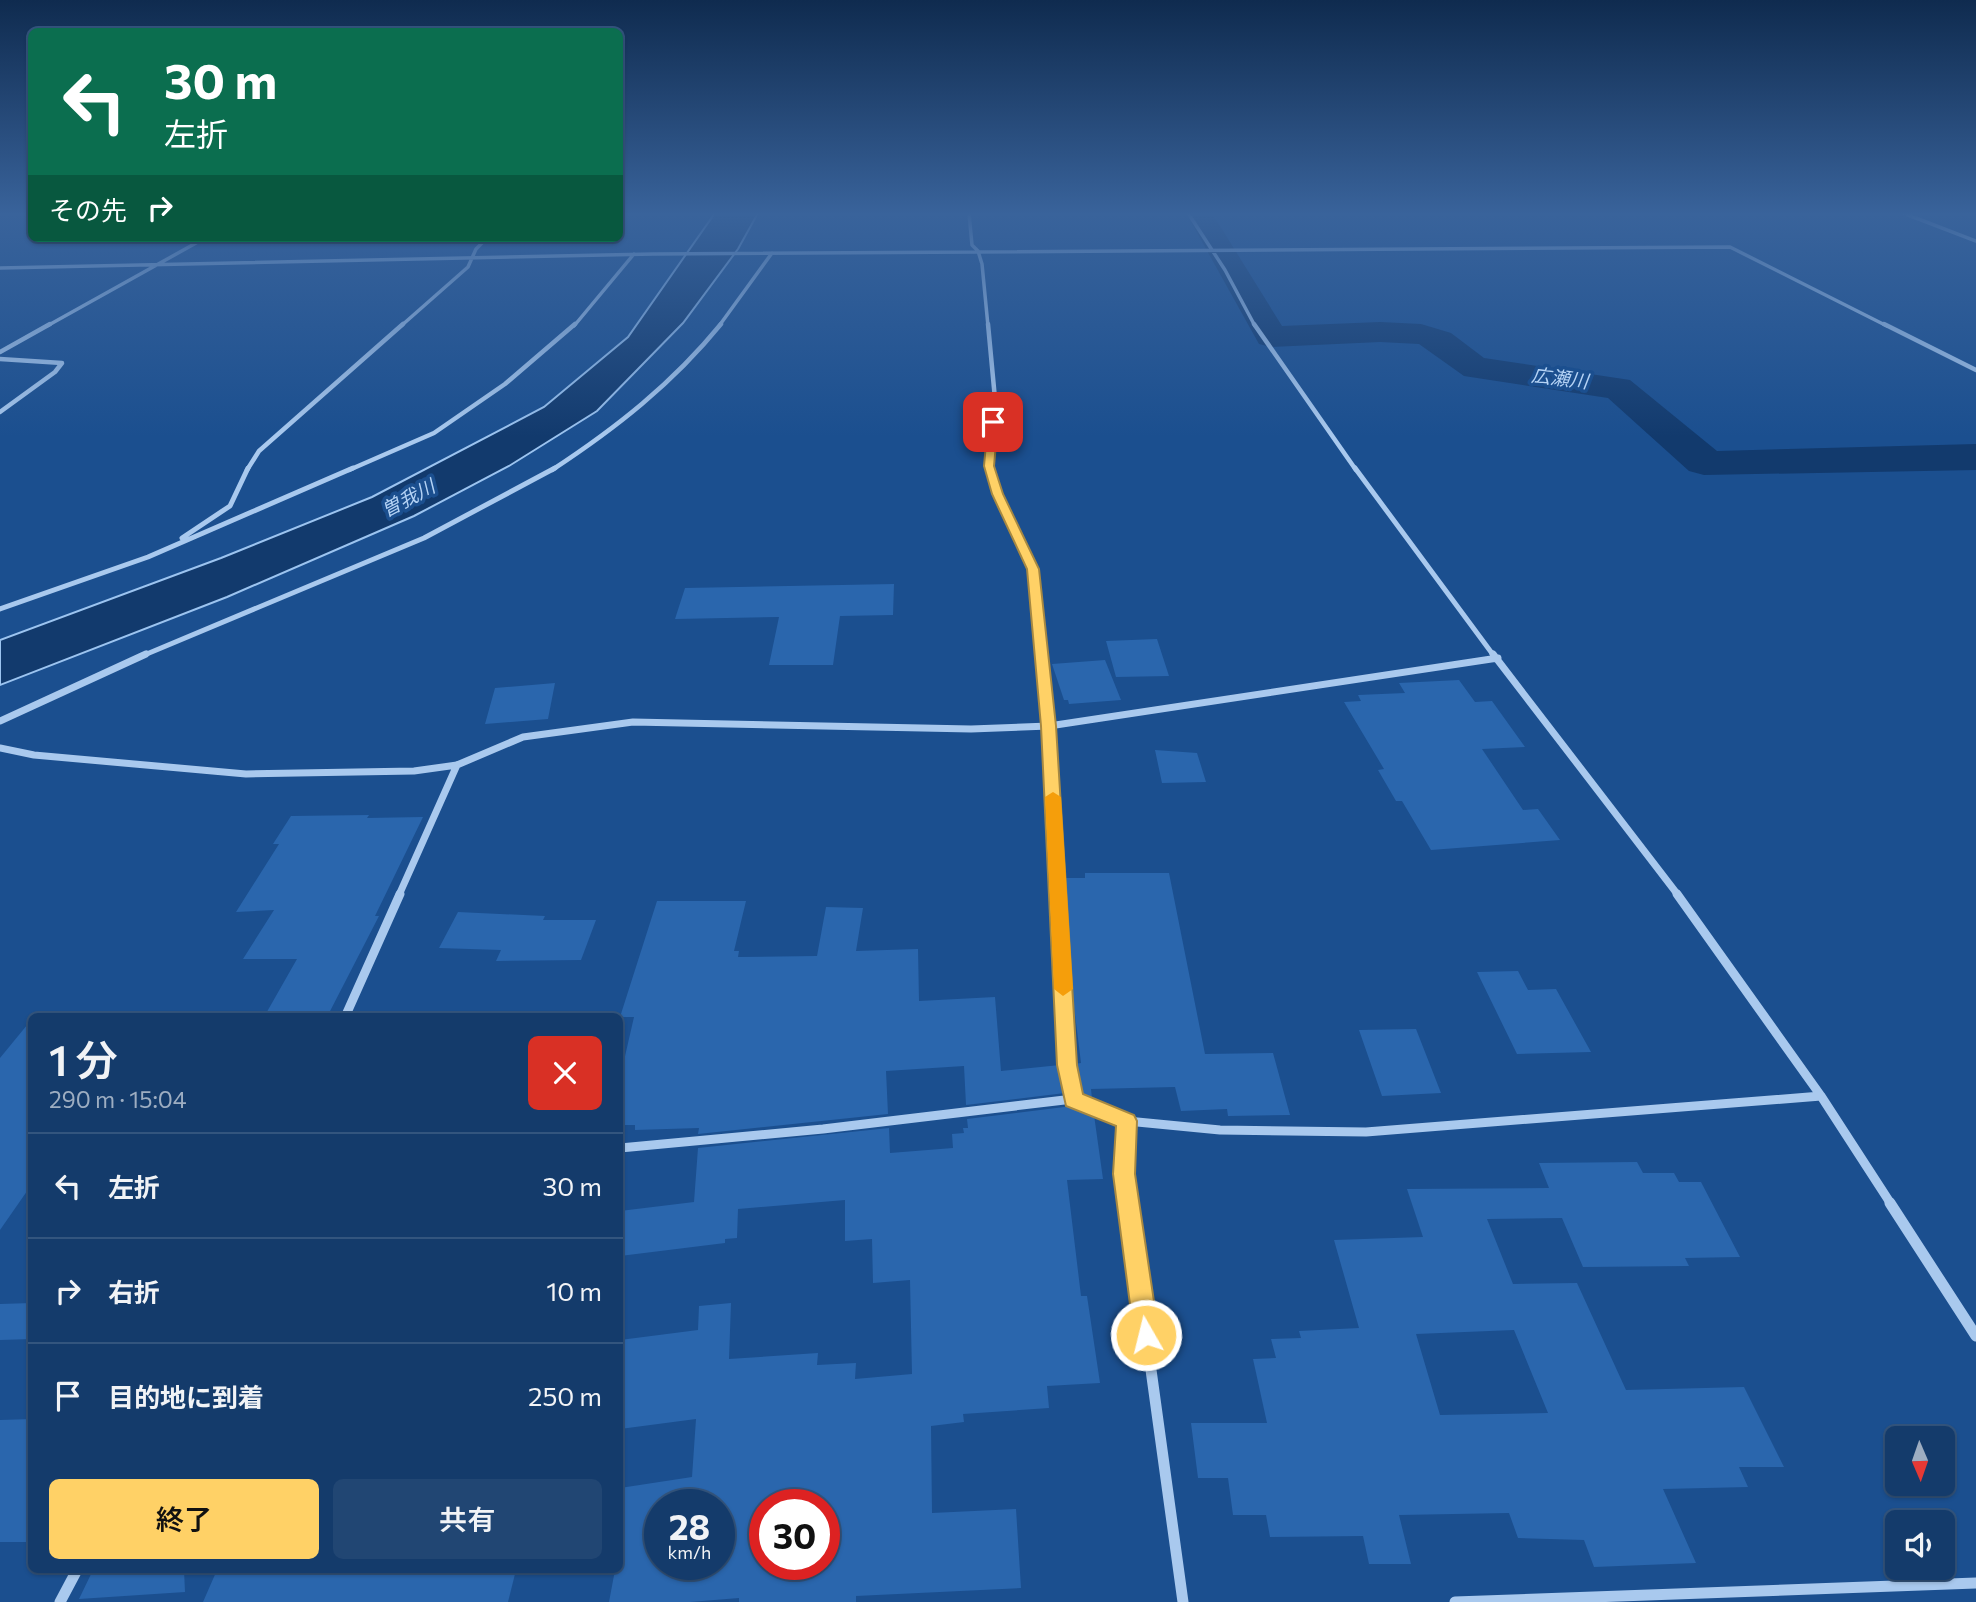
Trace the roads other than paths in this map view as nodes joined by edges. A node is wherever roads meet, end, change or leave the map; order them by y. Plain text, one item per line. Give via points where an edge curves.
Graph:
1 (119, 288) edge
2 (444, 288) edge
3 (605, 288) edge
4 (746, 288) edge
5 (982, 288) edge
6 (1235, 288) edge
7 (1812, 288) edge
8 (0, 352) edge
9 (0, 359) edge
10 (1976, 370) edge
11 (0, 412) edge
12 (148, 557) junction
13 (0, 609) edge
14 (1498, 658) junction
15 (0, 721) edge
16 (1049, 726) junction
17 (0, 748) edge
18 (457, 765) junction
19 (347, 1013) edge
20 (1821, 1096) junction
21 (1073, 1100) junction
22 (1127, 1121) junction
23 (623, 1148) edge
24 (1976, 1336) edge
25 (75, 1573) edge
26 (1976, 1583) edge
27 (60, 1602) edge
28 (1183, 1602) edge
29 (1455, 1602) edge

1 - 8 street
2 - 12 street via 259,451 247,464 240,491 226,510
3 - 12 street via 566,334 451,423 369,464
4 - 15 street via 711,335 657,391 611,431 539,478 375,562 96,675
5 - 16 street via 995,399 989,466 1033,569
6 - 14 street via 1259,333 1320,419
7 - 10 street
9 - 11 street via 62,363
12 - 13 street
14 - 16 street
14 - 20 street via 1640,842
16 - 18 street via 971,729 633,722 523,737
16 - 21 street via 1067,1065
17 - 18 street via 246,775 350,774
18 - 19 street
20 - 22 street via 1366,1132 1220,1130
20 - 24 street
21 - 22 street
21 - 23 street
22 - 28 street via 1124,1174
25 - 27 street
26 - 29 street

